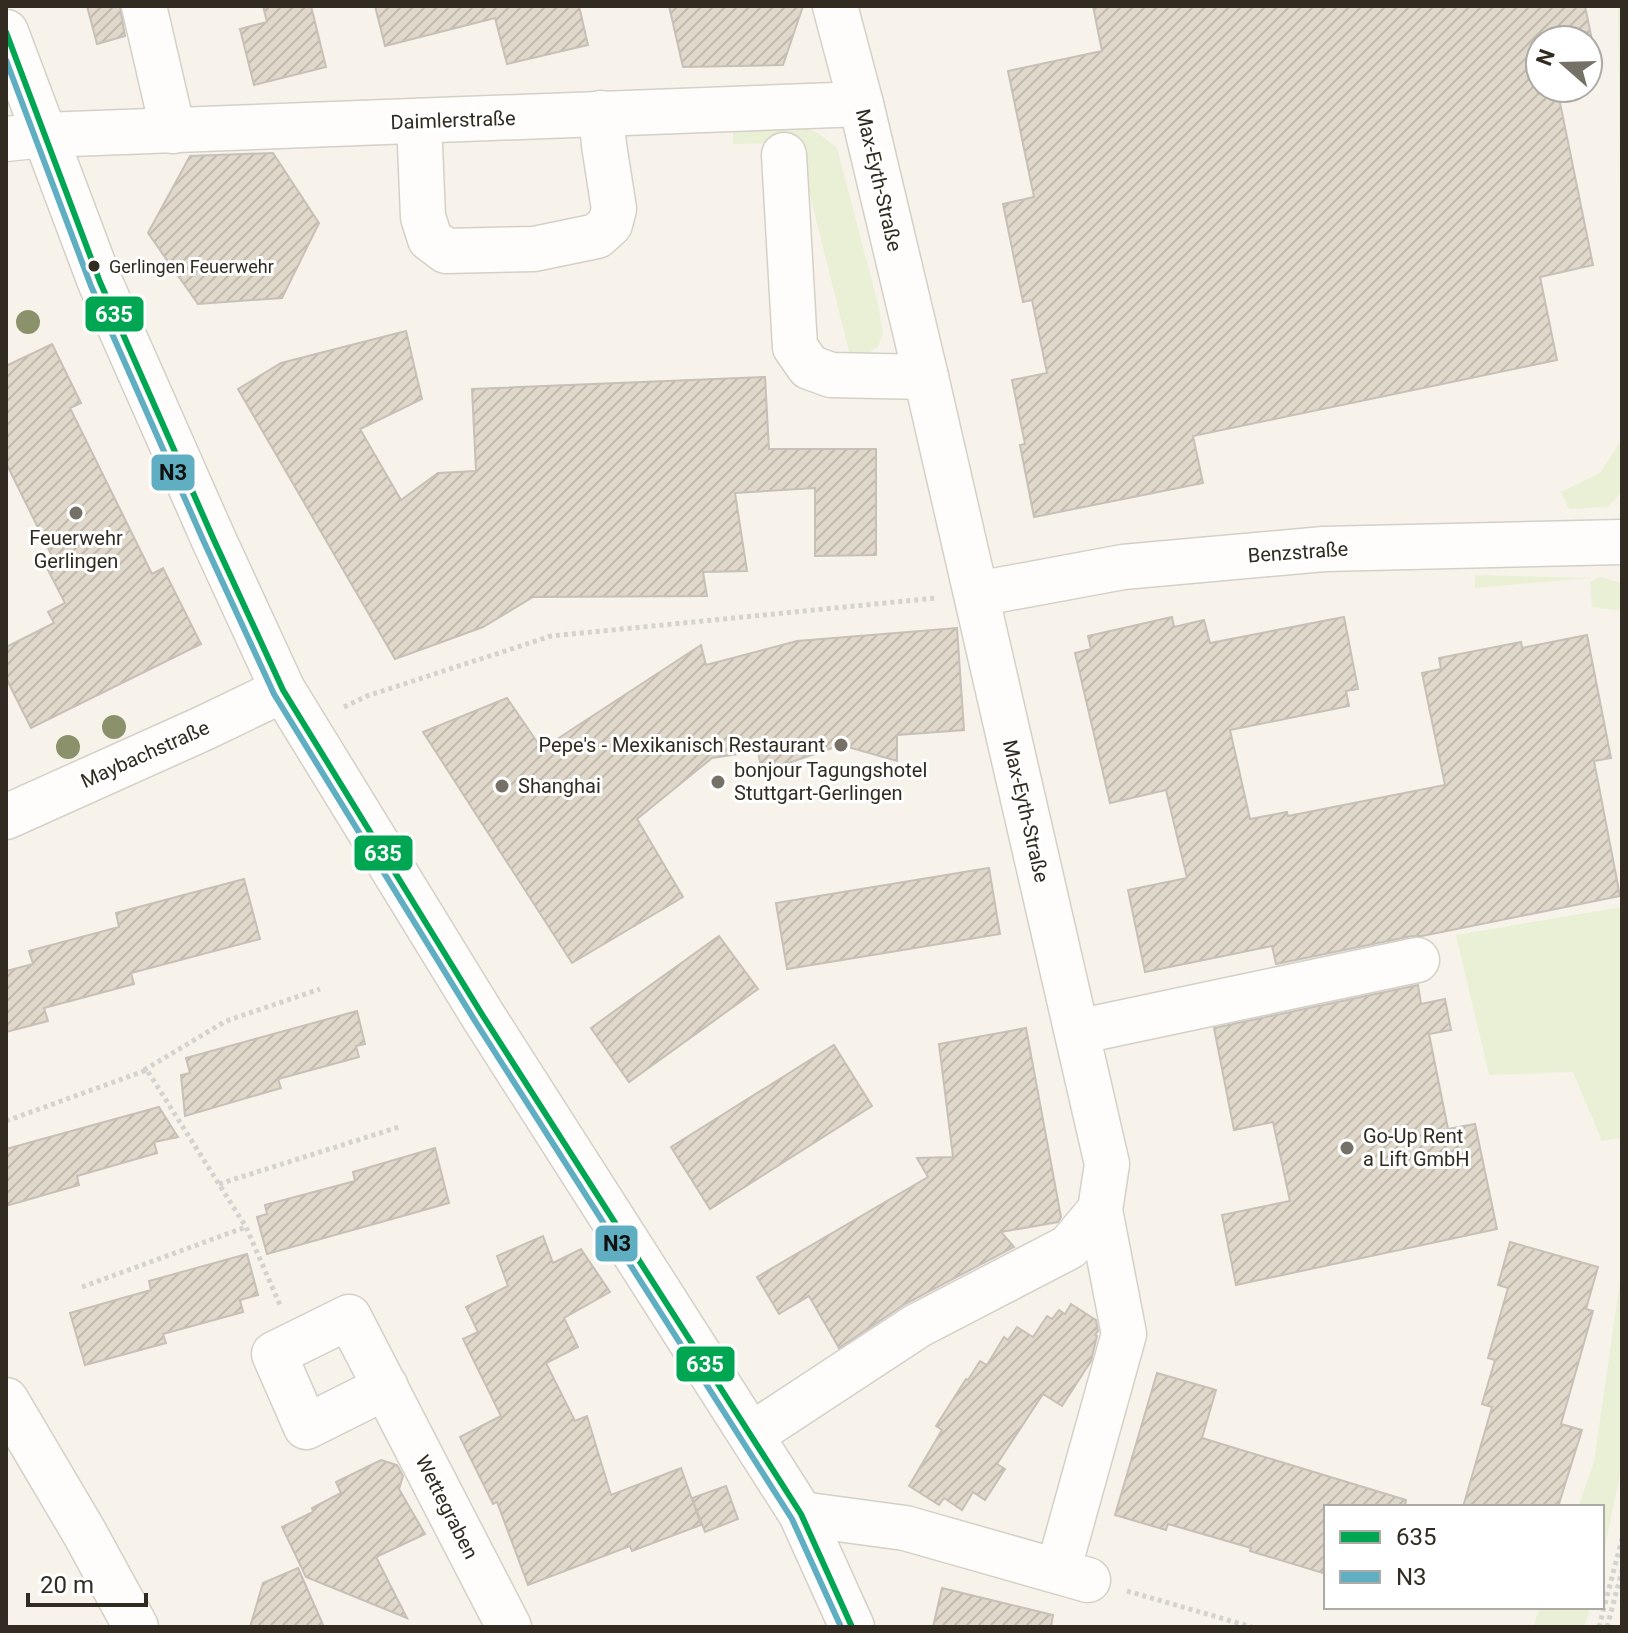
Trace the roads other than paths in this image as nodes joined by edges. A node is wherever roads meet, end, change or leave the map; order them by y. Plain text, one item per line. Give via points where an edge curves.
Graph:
1 (144, 6) edge
2 (835, 6) edge
3 (6, 32) edge
4 (861, 104) junction
5 (601, 113) junction
6 (419, 121) junction
7 (173, 131) junction
8 (25, 137) edge
9 (784, 155) dead end
10 (926, 377) junction
11 (1622, 542) edge
12 (977, 594) junction
13 (293, 708) junction
14 (6, 817) edge
15 (1417, 960) dead end
16 (1077, 1032) junction
17 (1100, 1210) junction
18 (386, 1387) junction
19 (6, 1400) edge
20 (751, 1435) junction
21 (801, 1514) junction
22 (136, 1627) edge
23 (509, 1627) edge
24 (852, 1627) edge

1 - 7 street
2 - 4 street, Max-Eyth-Straße
3 - 8 street
4 - 5 street, Daimlerstraße
4 - 10 street, Max-Eyth-Straße
5 - 6 street, Daimlerstraße
5 - 6 street via 614,209 610,224 597,236 534,249 446,251 430,239 423,217
6 - 7 street, Daimlerstraße
7 - 8 street, Daimlerstraße
8 - 13 street via 100,282
9 - 10 street via 795,347 809,367 831,375
10 - 12 street, Max-Eyth-Straße
11 - 12 street, Benzstraße via 1324,549 1123,567
12 - 16 street, Max-Eyth-Straße
13 - 14 street, Maybachstraße via 204,728
13 - 20 street
15 - 16 street
16 - 17 street, Max-Eyth-Straße via 1107,1164
17 - 20 street via 1069,1247 917,1326
17 - 21 street via 1124,1334 1073,1576 905,1528
18 - 18 street, Wettegraben via 349,1317 274,1354 306,1427
18 - 23 street, Wettegraben
19 - 22 street
20 - 21 street
21 - 24 street

